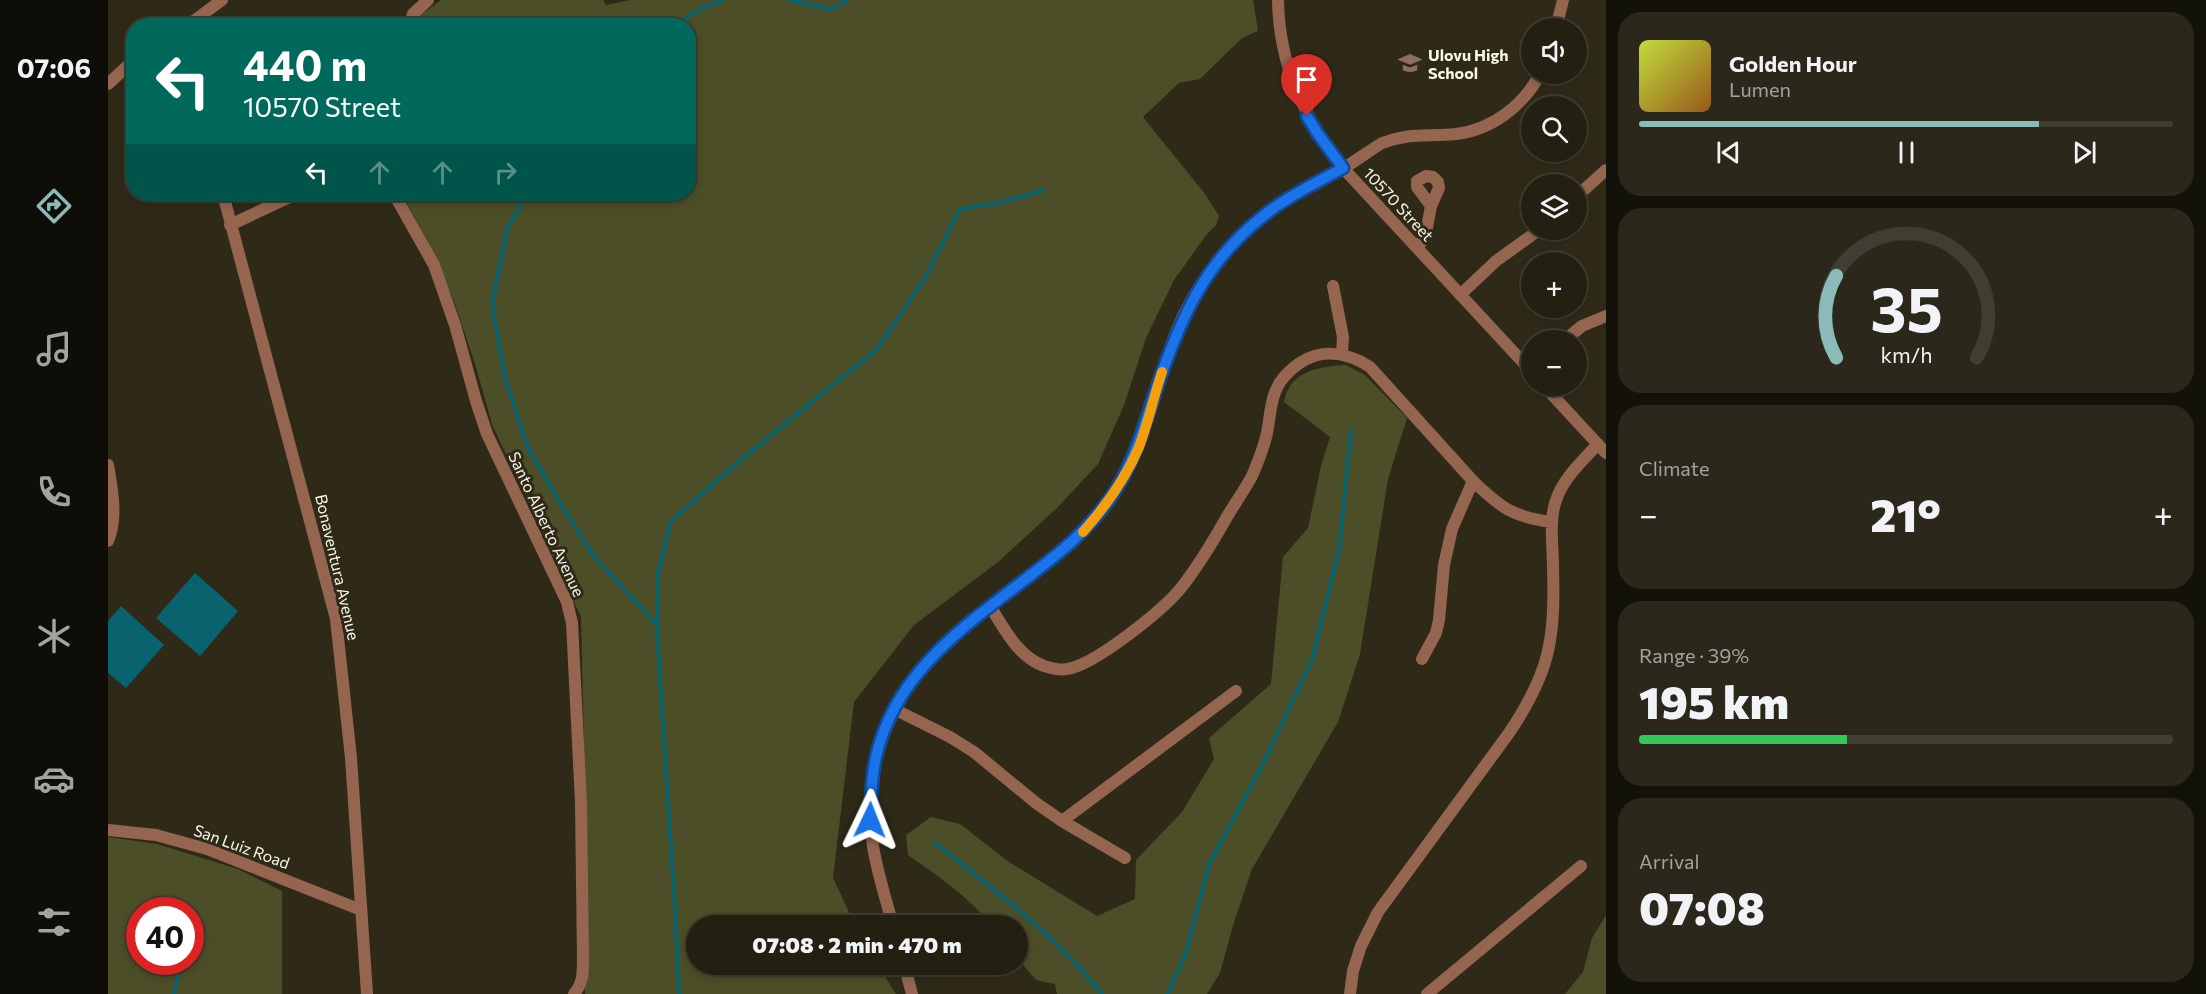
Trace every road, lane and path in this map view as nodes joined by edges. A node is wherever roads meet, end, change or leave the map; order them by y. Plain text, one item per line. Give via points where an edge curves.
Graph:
1 (222, 0) edge
2 (428, 0) edge
3 (1278, 0) edge
4 (1563, 0) edge
5 (198, 18) edge
6 (412, 18) edge
7 (1558, 18) edge
8 (126, 67) edge
9 (108, 84) edge
10 (1534, 84) edge
11 (1343, 168) junction
12 (1606, 170) edge
13 (1587, 187) edge
14 (225, 201) edge
15 (281, 201) edge
16 (398, 201) edge
17 (1431, 206) dead end
18 (230, 225) junction
19 (1525, 240) edge
20 (1418, 248) junction
21 (1333, 286) dead end
22 (1461, 295) junction
23 (1606, 316) edge
24 (1577, 330) edge
25 (1342, 354) junction
26 (1521, 360) edge
27 (1553, 396) edge
28 (1602, 449) edge
29 (108, 465) edge
30 (1473, 481) junction
31 (1552, 522) junction
32 (108, 541) edge
33 (990, 606) junction
34 (1422, 659) dead end
35 (1236, 691) dead end
36 (894, 709) junction
37 (1062, 821) junction
38 (108, 830) edge
39 (1125, 858) dead end
40 (1581, 866) dead end
41 (361, 910) junction
42 (890, 915) edge
43 (907, 975) edge
44 (367, 994) edge
45 (574, 994) edge
46 (912, 994) edge
47 (1350, 994) edge
48 (1427, 994) edge

1 - 5 street
2 - 6 street
3 - 11 street, 10570 Street via 1282,45 1299,97 1318,134
4 - 7 street
8 - 9 street
10 - 11 street via 1527,96 1502,117 1484,126 1457,134 1396,138
11 - 20 street, 10570 Street
11 - 33 street via 1262,217 1215,265 1176,331 1138,447 1117,488 1075,540
12 - 13 street
14 - 18 street, Bonaventura Avenue
15 - 18 street
16 - 45 street, Santo Alberto Avenue via 434,266 487,434 567,602 573,623 583,960 581,982
17 - 20 street via 1426,233
18 - 41 street, Bonaventura Avenue via 336,619 351,758
19 - 22 street via 1496,261
20 - 22 street, 10570 Street
21 - 25 street via 1343,337
22 - 26 street, 10570 Street
23 - 24 street
25 - 30 street via 1370,367
25 - 33 street via 1308,358 1283,379 1251,477 1215,537 1179,590 1113,646 1067,669 1042,666 1013,642
27 - 28 street
28 - 31 street via 1562,486
29 - 32 street via 113,516
30 - 31 street via 1512,513
30 - 34 street via 1452,529 1439,620
31 - 47 street via 1552,639 1538,684 1509,733 1373,921 1353,971
33 - 36 street via 939,648
35 - 37 street
36 - 37 street via 974,752
36 - 42 street via 876,755 870,820
37 - 39 street
38 - 41 street, San Luiz Road via 156,835 207,849
40 - 48 street
41 - 44 street, Bonaventura Avenue
43 - 46 street

